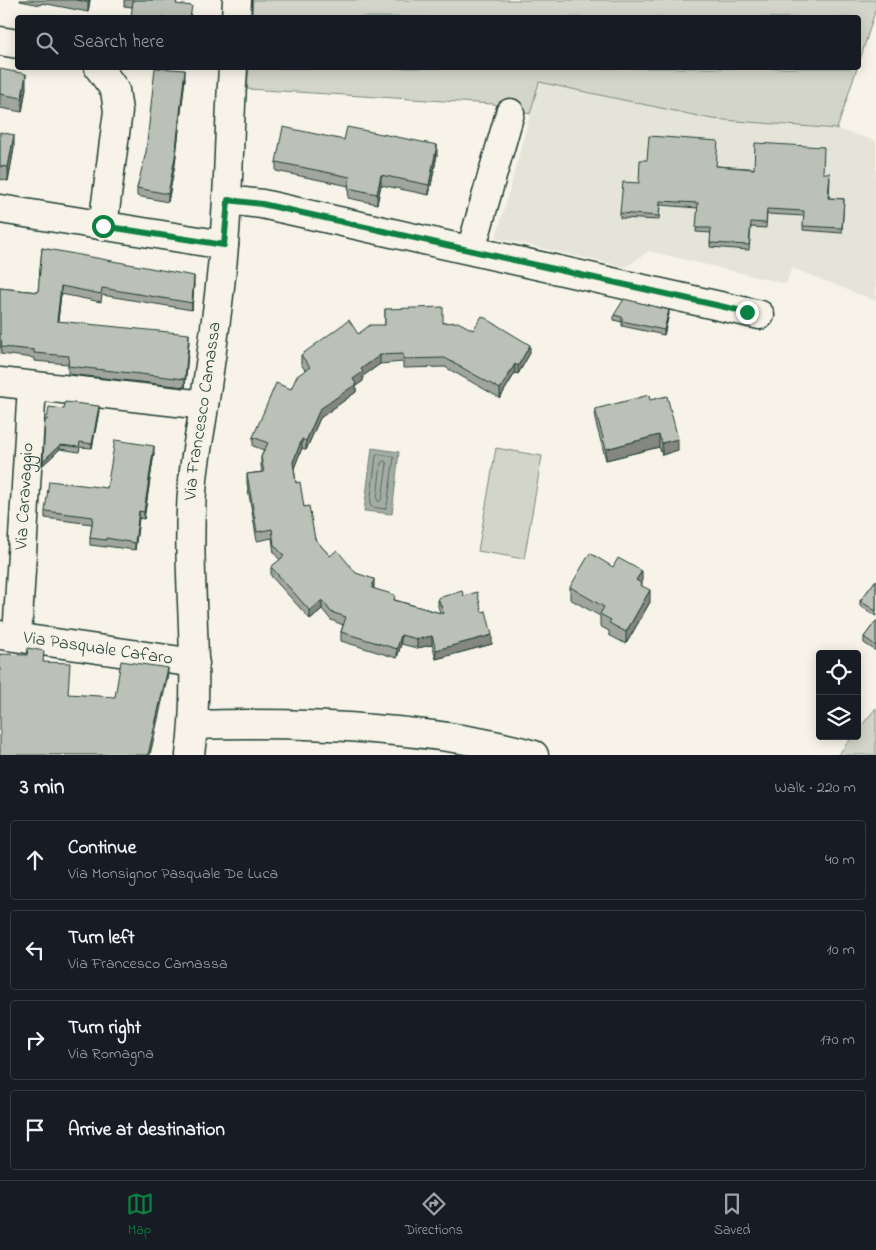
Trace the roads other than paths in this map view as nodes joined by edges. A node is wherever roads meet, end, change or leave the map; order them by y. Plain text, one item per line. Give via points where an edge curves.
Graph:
1 (237, 0) edge
2 (236, 15) edge
3 (0, 41) edge
4 (15, 44) edge
5 (100, 70) edge
6 (233, 70) edge
7 (510, 113) dead end
8 (228, 200) junction
9 (0, 209) edge
10 (103, 226) junction
11 (224, 245) junction
12 (471, 250) junction
13 (760, 315) dead end
14 (0, 382) edge
15 (32, 386) junction
16 (204, 405) junction
17 (9, 636) edge
18 (195, 663) junction
19 (194, 725) junction
20 (190, 755) edge
21 (534, 755) edge

1 - 2 street
3 - 4 street
5 - 10 street via 115,90 118,111
6 - 8 street, Via Francesco Camassa
7 - 12 street
8 - 11 street, Via Francesco Camassa
8 - 12 street via 262,204
9 - 10 street
10 - 11 street
11 - 16 street, Via Francesco Camassa
12 - 13 street
14 - 15 street
15 - 16 street
15 - 17 street, Via Caravaggio
16 - 18 street, Via Francesco Camassa via 193,481 190,580
17 - 18 street, Via Pasquale Cafaro
18 - 19 street, Via Francesco Camassa
19 - 20 street, Via Francesco Camassa
19 - 21 street via 326,725 421,733

